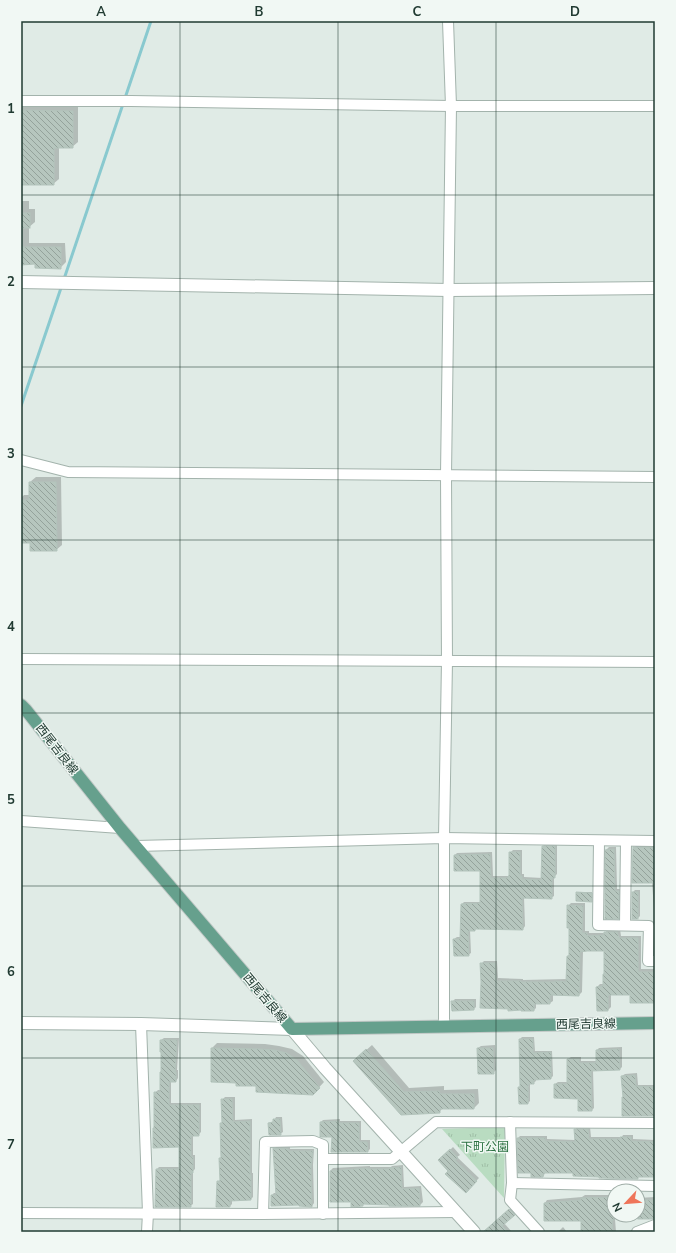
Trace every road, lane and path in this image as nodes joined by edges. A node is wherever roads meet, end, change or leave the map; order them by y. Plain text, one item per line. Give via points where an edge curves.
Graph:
1 (448, 21) edge
2 (21, 101) edge
3 (451, 106) junction
4 (655, 106) edge
5 (21, 282) edge
6 (655, 288) edge
7 (449, 290) junction
8 (21, 460) edge
9 (446, 475) junction
10 (655, 477) edge
11 (21, 660) edge
12 (447, 661) junction
13 (655, 662) edge
14 (21, 705) edge
15 (21, 821) edge
16 (120, 828) junction
17 (444, 838) junction
18 (599, 841) junction
19 (626, 841) junction
20 (655, 841) edge
21 (136, 846) junction
22 (625, 925) junction
23 (655, 962) edge
24 (21, 1023) edge
25 (655, 1023) edge
26 (141, 1024) junction
27 (444, 1026) junction
28 (292, 1029) junction
29 (510, 1122) junction
30 (655, 1123) edge
31 (400, 1151) junction
32 (323, 1159) junction
33 (512, 1183) junction
34 (655, 1186) edge
35 (456, 1212) junction
36 (21, 1213) edge
37 (148, 1214) junction
38 (263, 1214) junction
39 (324, 1214) junction
40 (655, 1225) edge
41 (147, 1232) edge
42 (474, 1232) edge
43 (539, 1232) edge
44 (637, 1232) edge

1 - 3 street
2 - 3 street
3 - 4 street
3 - 7 street
5 - 7 street
6 - 7 street
7 - 9 street
8 - 9 street via 68,472
9 - 10 street
9 - 12 street
11 - 12 street
12 - 13 street
12 - 17 street
14 - 16 main road, 西尾吉良線
15 - 16 street
16 - 21 main road, 西尾吉良線
17 - 18 street
17 - 21 street
17 - 27 street
18 - 19 street
18 - 22 street via 598,924
19 - 20 street
19 - 22 street
21 - 28 main road, 西尾吉良線
22 - 23 street via 649,926 648,961
24 - 26 street
25 - 27 main road, 西尾吉良線
26 - 28 street
26 - 37 street
27 - 28 main road, 西尾吉良線
28 - 31 street
29 - 30 street
29 - 31 street via 436,1122
29 - 33 street
31 - 32 street via 392,1159
31 - 35 street
32 - 38 street via 323,1145 313,1141 264,1142
32 - 39 street
33 - 34 street
33 - 43 street via 510,1200
35 - 39 street
35 - 42 street
36 - 37 street
37 - 38 street
37 - 41 street
38 - 39 street
40 - 44 street

